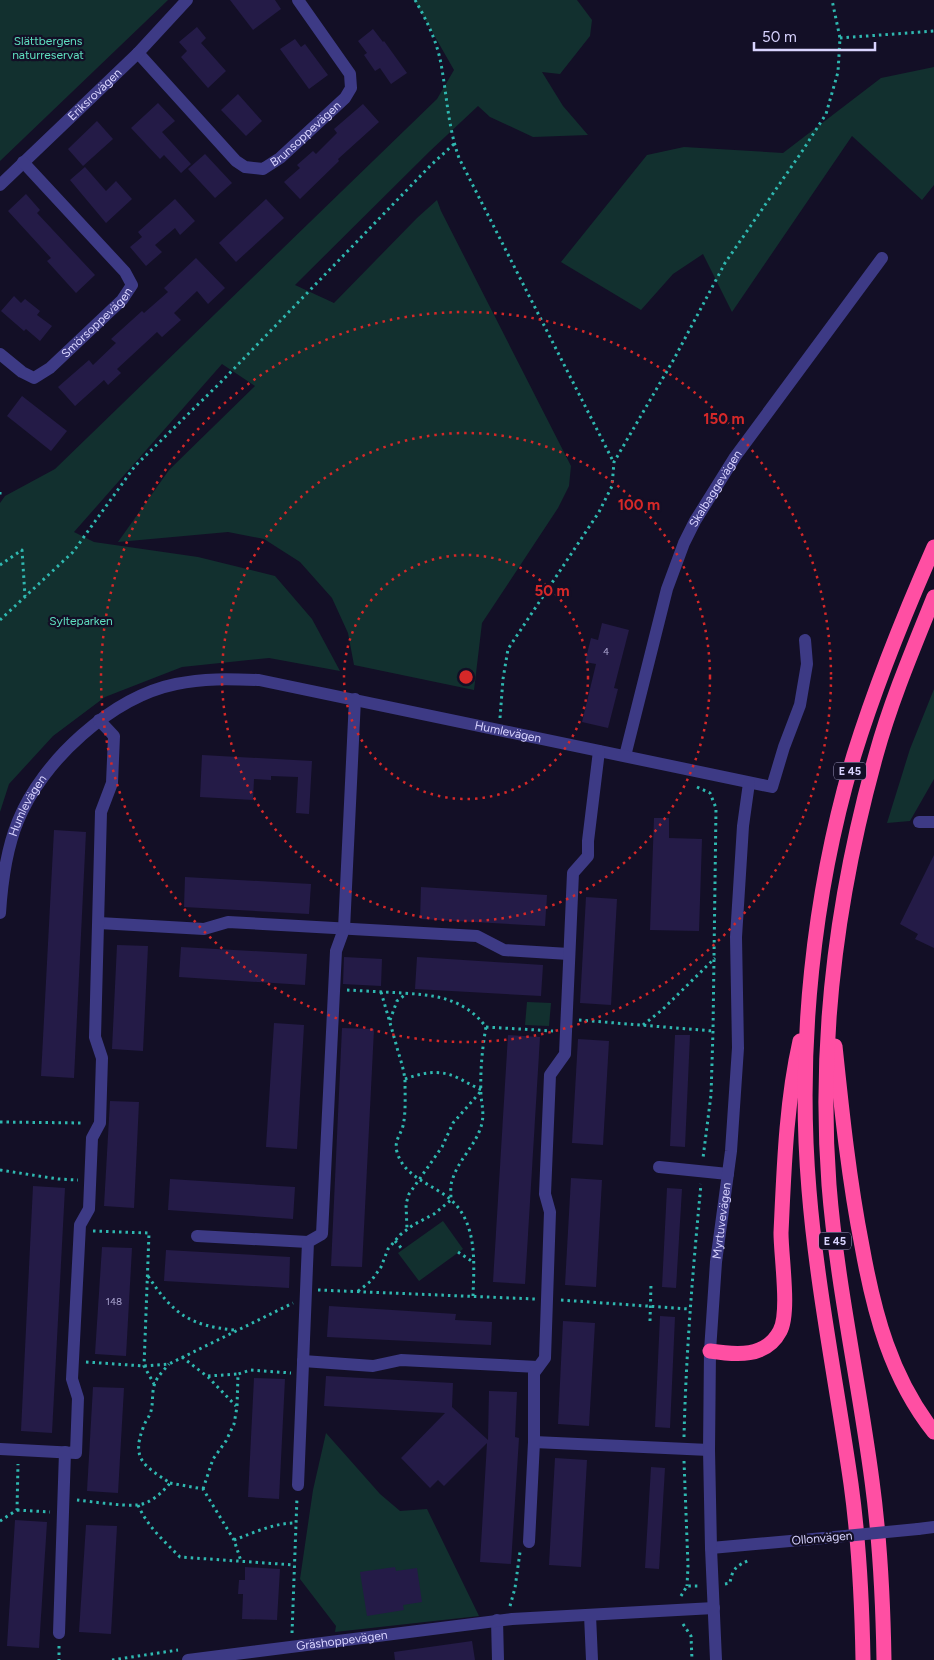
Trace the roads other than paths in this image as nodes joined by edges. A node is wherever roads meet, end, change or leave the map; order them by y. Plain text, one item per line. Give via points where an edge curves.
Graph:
1 (187, 0) edge
2 (298, 0) edge
3 (138, 53) junction
4 (23, 162) junction
5 (0, 185) edge
6 (882, 258) dead end
7 (0, 354) edge
8 (934, 547) edge
9 (934, 597) edge
10 (805, 640) dead end
11 (355, 699) junction
12 (99, 720) junction
13 (599, 751) junction
14 (625, 756) junction
15 (749, 783) junction
16 (919, 822) dead end
17 (934, 822) edge
18 (0, 913) edge
19 (99, 923) junction
20 (344, 929) junction
21 (569, 954) junction
22 (830, 998) junction
23 (808, 1005) junction
24 (659, 1167) dead end
25 (728, 1174) junction
26 (197, 1236) dead end
27 (308, 1242) junction
28 (710, 1351) junction
29 (302, 1367) junction
30 (538, 1368) junction
31 (934, 1432) edge
32 (534, 1442) junction
33 (0, 1449) edge
34 (709, 1450) junction
35 (65, 1452) junction
36 (298, 1485) road end
37 (934, 1527) edge
38 (529, 1542) road end
39 (711, 1548) junction
40 (714, 1608) junction
41 (590, 1615) junction
42 (497, 1620) junction
43 (59, 1633) dead end
44 (188, 1660) edge
45 (498, 1660) edge
46 (592, 1660) edge
47 (716, 1660) edge
48 (863, 1660) edge
49 (884, 1660) edge

1 - 3 street, Eriksrovägen
2 - 3 street, Brunsoppevägen via 350,74 351,88 345,98 280,158 263,169 245,167 236,161
3 - 4 street, Eriksrovägen
4 - 5 street, Eriksrovägen
4 - 7 street, Smörsoppevägen via 125,272 132,285 122,300 50,368 34,378
6 - 14 street, Skalbaggevägen via 735,457 695,521 667,589
8 - 23 highway, E 45 via 884,668 854,756 825,878
9 - 22 highway, E 45 via 888,717 863,805 843,896
10 - 15 street, Humlevägen via 806,664 800,705 772,787
11 - 12 street, Humlevägen via 259,680 214,678 174,684 135,698
11 - 13 street, Humlevägen
11 - 20 street
12 - 18 street, Humlevägen via 64,751 36,784 18,820 6,859
12 - 19 street via 114,736 112,783 101,812
13 - 14 street, Humlevägen
13 - 21 street via 588,856 573,873
14 - 15 street, Humlevägen
15 - 25 street, Myrtuvevägen via 737,918 738,1048
16 - 17 street
19 - 20 street via 204,929 228,922
19 - 35 street via 95,1036 102,1058 100,1123 92,1138 89,1209 80,1225 72,1379 78,1398 76,1453
20 - 21 street via 477,936 504,950
20 - 27 street via 336,951 322,1234
21 - 30 street via 565,1054 550,1075 545,1194 550,1212 545,1358
22 - 31 highway via 848,1160 868,1281 879,1322 904,1388
22 - 49 highway, E 45 via 826,1071 829,1185 872,1482 883,1598
23 - 28 highway via 789,1115 781,1235 785,1316 781,1330 764,1349 740,1354
23 - 48 highway, E 45 via 808,1187 815,1252 852,1487 862,1599
24 - 25 street
25 - 28 street, Myrtuvevägen via 716,1262
26 - 27 street
27 - 29 street
28 - 34 street, Myrtuvevägen
29 - 30 street via 373,1366 401,1360
29 - 36 street
30 - 32 street via 534,1373
32 - 34 street
32 - 38 street
33 - 35 street
34 - 39 street, Myrtuvevägen
35 - 43 street
37 - 39 street, Ollonvägen, bridge
39 - 40 street, Myrtuvevägen
40 - 41 street, Gräshoppevägen
40 - 47 street, Myrtuvevägen
41 - 42 street, Gräshoppevägen
41 - 46 street
42 - 44 street, Gräshoppevägen
42 - 45 street

